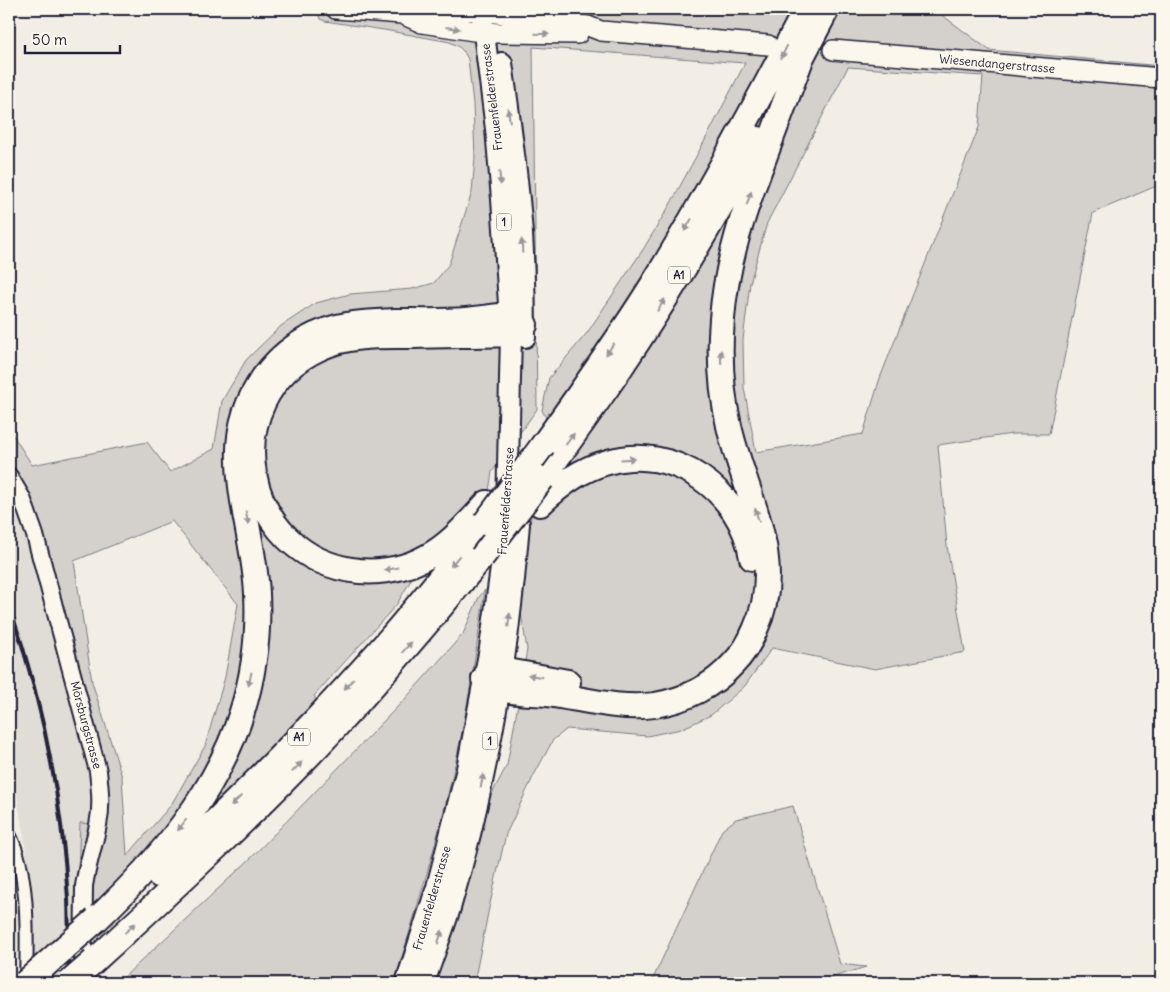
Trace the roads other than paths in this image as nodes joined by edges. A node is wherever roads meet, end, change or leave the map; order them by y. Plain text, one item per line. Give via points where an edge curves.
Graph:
1 (344, 9) edge
2 (806, 9) edge
3 (827, 9) edge
4 (489, 18) edge
5 (768, 45) dead end
6 (833, 50) dead end
7 (800, 62) junction
8 (1161, 78) edge
9 (515, 325) junction
10 (9, 476) edge
11 (486, 513) junction
12 (481, 566) junction
13 (495, 679) junction
14 (9, 834) edge
15 (96, 927) junction
16 (25, 983) edge
17 (40, 983) edge
18 (70, 983) edge
19 (83, 983) edge
20 (406, 983) edge
21 (424, 983) edge

1 - 4 main road via 402,14 426,10
2 -> 11 highway, A1, bridge via 759,101 669,258 544,444
3 - 7 highway, A1
4 - 5 main road via 585,34 601,31
4 - 9 main road, Frauenfelderstrasse / 1 via 516,172 522,233
6 - 8 main road, Wiesendangerstrasse
12 -> 7 highway, A1, bridge via 618,371 666,296 720,208
13 -> 7 highway via 520,693 638,707 660,704 689,696 714,681 737,660 753,636 766,594 766,556 727,415 721,363 722,318 726,281 737,236
11 -> 9 highway via 445,544 408,565 375,571 336,566 300,548 269,515 255,479 254,432 263,403 274,384 303,357 330,344 345,339
9 - 13 main road, Frauenfelderstrasse / 1 via 522,491 516,567
9 -> 15 highway via 463,320 340,326 294,347 262,380 252,396 240,434 240,480 253,550 257,594 256,646 242,711 220,767 205,793 153,863
10 - 19 street, Mörsburgstrasse via 22,498 36,535 98,771 100,811 84,886
11 -> 15 highway, A1 via 401,626 330,705 241,797
12 -> 13 highway via 561,486 580,473 623,459 666,462 700,476 726,500 740,521 753,560 750,605 738,634 721,657 686,682 650,692 628,692 551,679
18 -> 12 highway, A1, bridge via 259,806
13 - 20 main road, Frauenfelderstrasse / 1
21 -> 13 main road, Frauenfelderstrasse / 1 via 450,909 478,803 496,715
14 - 16 street via 23,882
15 - 16 highway, bridge
15 - 17 highway, A1

